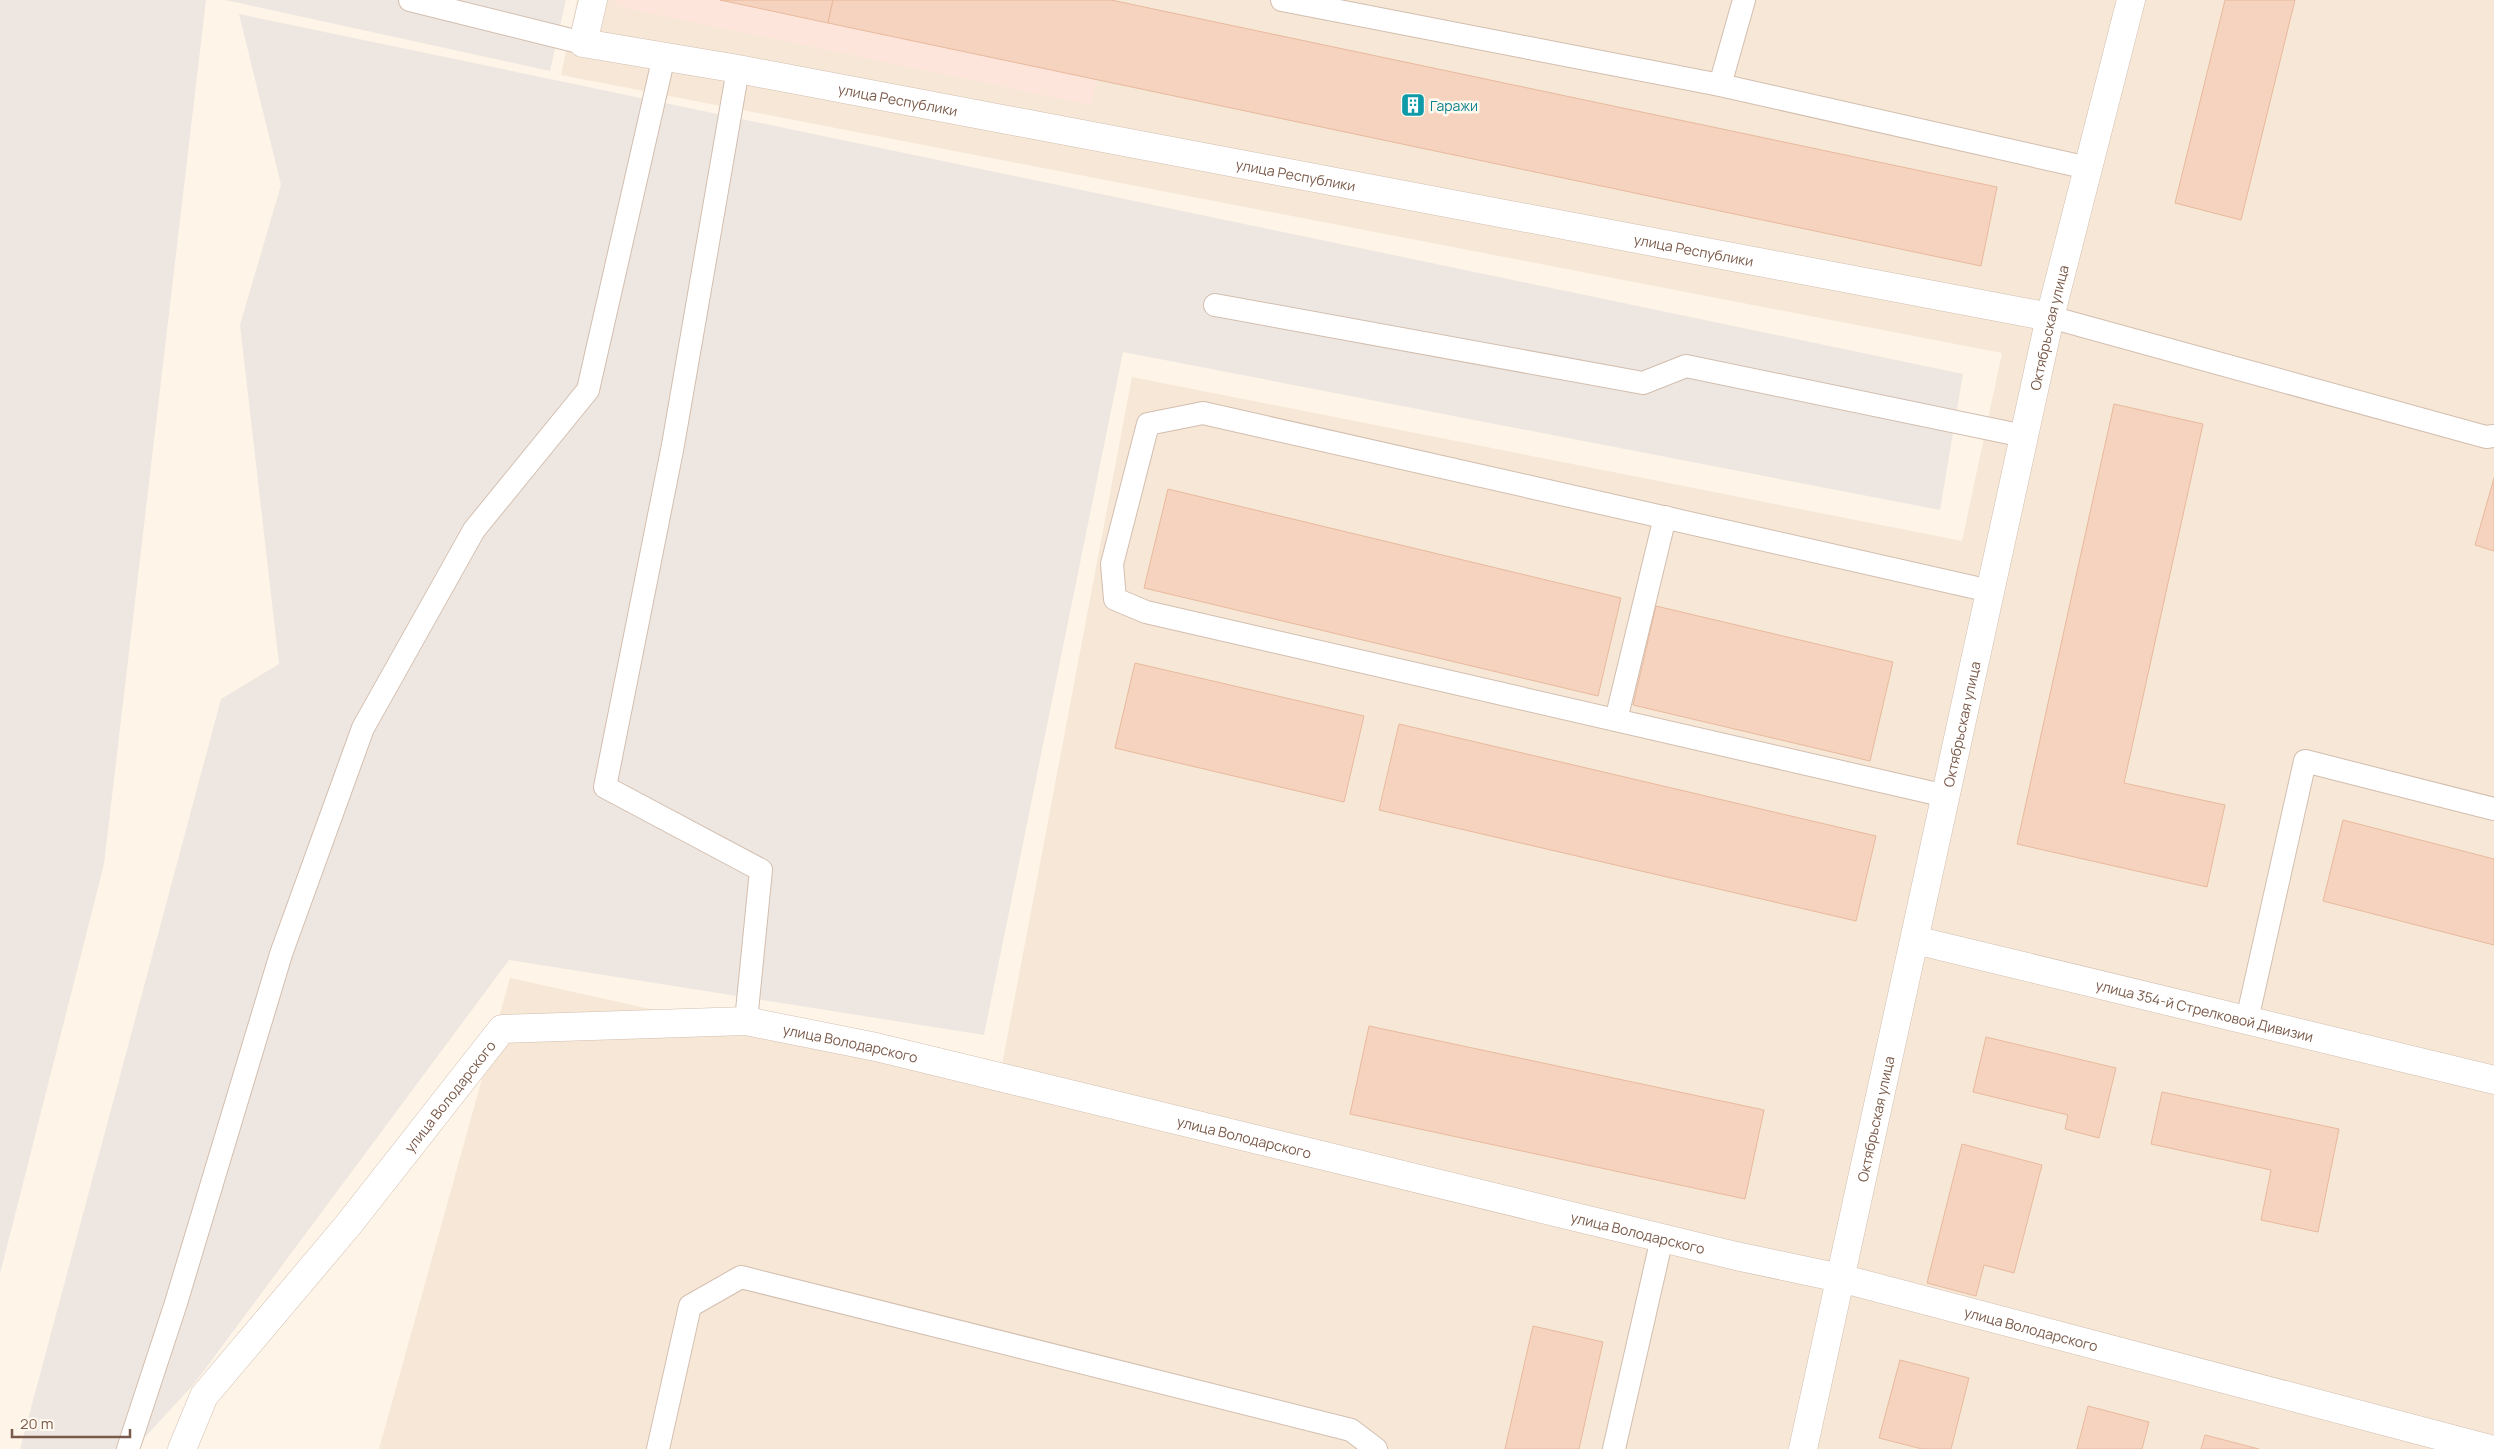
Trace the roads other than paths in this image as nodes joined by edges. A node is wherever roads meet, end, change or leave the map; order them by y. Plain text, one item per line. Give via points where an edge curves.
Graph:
1 (410, 0) edge
2 (593, 0) edge
3 (1282, 0) edge
4 (1744, 0) edge
5 (2132, 0) edge
6 (583, 43) junction
7 (664, 56) junction
8 (738, 69) junction
9 (1720, 85) junction
10 (2088, 168) junction
11 (1215, 305) dead end
12 (2050, 317) junction
13 (2024, 436) junction
14 (2494, 436) edge
15 (1665, 517) junction
16 (1990, 591) junction
17 (1616, 720) junction
18 (1946, 796) junction
19 (2494, 809) edge
20 (1915, 940) junction
21 (2247, 1020) junction
22 (746, 1021) junction
23 (2494, 1080) edge
24 (1662, 1238) junction
25 (1840, 1278) junction
26 (128, 1449) edge
27 (182, 1449) edge
28 (658, 1449) edge
29 (1376, 1449) edge
30 (1614, 1449) edge
31 (1803, 1449) edge
32 (2490, 1449) edge

1 - 6 lane
2 - 6 street
3 - 9 lane
4 - 9 lane
5 - 10 street, Октябрьская улица
6 - 7 street, улица Республики
7 - 8 street, улица Республики
7 - 26 lane via 588,390 474,530 363,728 281,954 176,1304
8 - 12 street, улица Республики
8 - 22 lane via 673,445 605,787 761,870
9 - 10 lane
10 - 12 street, Октябрьская улица
11 - 13 lane via 1643,383 1686,366
12 - 13 street, Октябрьская улица
12 - 14 lane via 2486,437
13 - 16 street, Октябрьская улица
15 - 16 lane
15 - 17 lane
15 - 17 lane via 1203,413 1148,424 1112,564 1115,599 1146,612
16 - 18 street, Октябрьская улица
17 - 18 lane
18 - 20 street, Октябрьская улица
19 - 21 lane via 2305,761
20 - 21 street, улица 354-й Стрелковой Дивизии
20 - 25 street, Октябрьская улица
21 - 23 street, улица 354-й Стрелковой Дивизии
22 - 24 street, улица Володарского via 876,1047
22 - 27 street, улица Володарского via 502,1029 349,1224 204,1396
24 - 25 street, улица Володарского
24 - 30 lane
25 - 31 street, Октябрьская улица
25 - 32 street, улица Володарского
28 - 29 lane via 690,1306 741,1277 1352,1430

